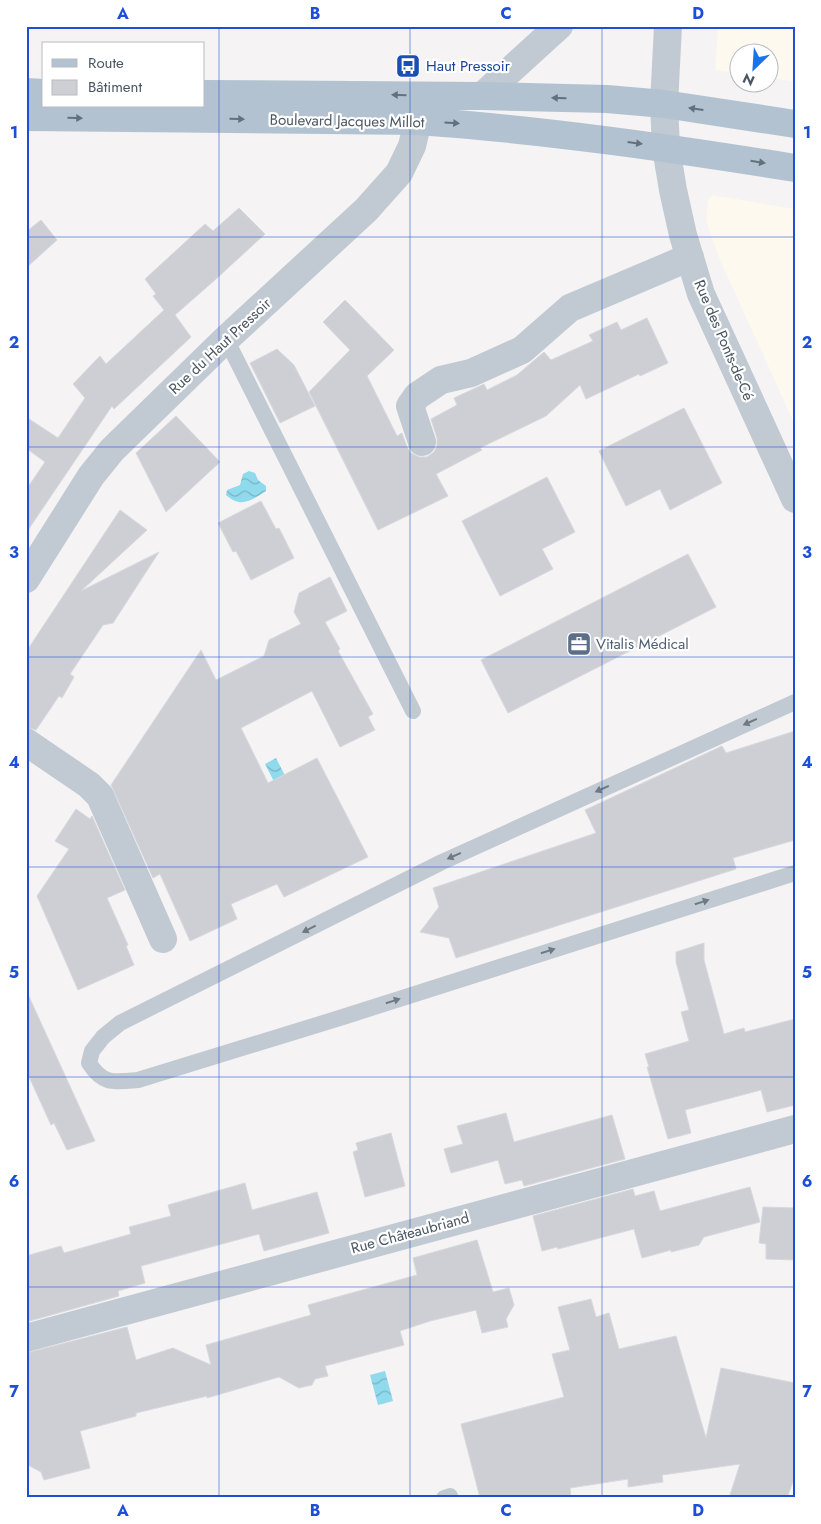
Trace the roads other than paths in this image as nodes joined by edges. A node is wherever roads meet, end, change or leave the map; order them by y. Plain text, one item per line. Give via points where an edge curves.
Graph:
1 (559, 26) edge
2 (668, 26) edge
3 (26, 92) edge
4 (42, 93) edge
5 (205, 94) edge
6 (482, 96) junction
7 (664, 104) junction
8 (26, 117) edge
9 (418, 121) junction
10 (795, 124) edge
11 (666, 148) junction
12 (795, 168) edge
13 (690, 257) junction
14 (226, 339) junction
15 (422, 442) dead end
16 (795, 499) edge
17 (31, 563) edge
18 (795, 702) edge
19 (413, 711) dead end
20 (26, 742) edge
21 (795, 872) edge
22 (163, 939) dead end
23 (795, 1129) edge
24 (26, 1338) edge

1 - 6 street
2 - 7 street, Rue des Ponts-de-Cé
3 - 4 main road
6 -> 5 main road, Boulevard Jacques Millot
7 -> 6 main road, Boulevard Jacques Millot
10 -> 7 main road, Boulevard Jacques Millot
7 - 11 street, Rue des Ponts-de-Cé
8 -> 9 main road, Boulevard Jacques Millot
9 -> 11 main road, Boulevard Jacques Millot
9 - 14 street, Rue du Haut Pressoir via 412,146 399,173 366,210
11 -> 12 main road, Boulevard Jacques Millot
11 - 13 street, Rue des Ponts-de-Cé
13 - 15 street via 570,308 522,350 471,373 441,380 416,396 410,406
13 - 16 street, Rue des Ponts-de-Cé via 701,294
14 - 17 street, Rue du Haut Pressoir via 112,450
14 - 19 lane
18 -> 21 lane via 442,862 120,1024 92,1051 89,1063 95,1074 111,1082 138,1080
20 - 22 street via 90,785 100,796
23 - 24 street, Rue Châteaubriand

